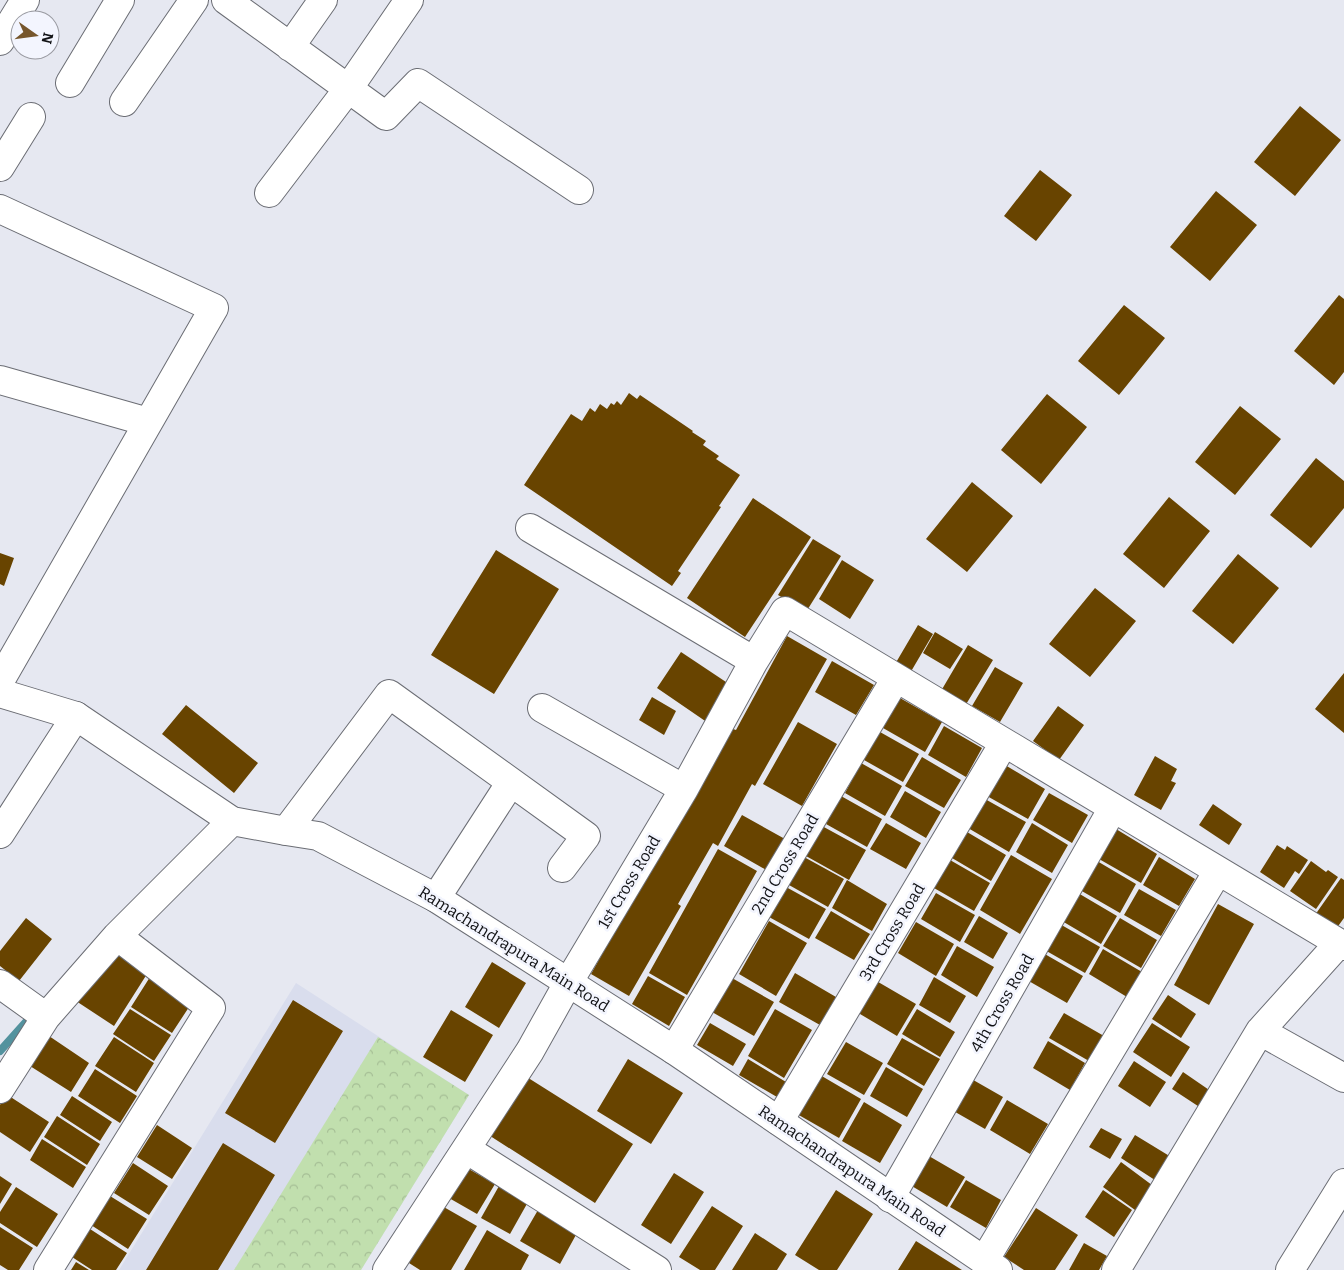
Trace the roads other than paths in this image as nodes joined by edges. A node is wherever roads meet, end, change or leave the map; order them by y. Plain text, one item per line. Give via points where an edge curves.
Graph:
1 (25, 0) edge
2 (120, 0) edge
3 (194, 0) edge
4 (323, 0) edge
5 (409, 0) edge
6 (231, 1) edge
7 (0, 41) edge
8 (290, 47) junction
9 (70, 83) dead end
10 (348, 89) junction
11 (124, 102) dead end
12 (31, 117) dead end
13 (0, 167) edge
14 (579, 190) dead end
15 (269, 193) dead end
16 (0, 208) edge
17 (0, 380) edge
18 (148, 422) junction
19 (530, 528) dead end
20 (754, 661) junction
21 (896, 678) junction
22 (0, 680) edge
23 (0, 693) edge
24 (542, 708) dead end
25 (76, 716) junction
26 (1004, 743) junction
27 (512, 782) junction
28 (684, 789) junction
29 (1114, 808) junction
30 (232, 821) junction
31 (286, 832) junction
32 (0, 834) edge
33 (562, 868) dead end
34 (1218, 871) junction
35 (436, 898) junction
36 (117, 936) junction
37 (1342, 945) edge
38 (568, 983) junction
39 (0, 984) edge
40 (46, 1017) junction
41 (1260, 1031) junction
42 (674, 1050) junction
43 (1344, 1078) edge
44 (0, 1089) edge
45 (779, 1121) junction
46 (466, 1149) junction
47 (1344, 1183) edge
48 (890, 1198) junction
49 (991, 1266) edge
50 (48, 1270) edge
51 (386, 1270) edge
52 (657, 1270) edge
53 (1116, 1270) edge
54 (1290, 1270) edge

1 - 7 street
2 - 9 street
3 - 11 street
4 - 8 street
5 - 10 street
6 - 8 street
8 - 10 street
10 - 14 street via 386,116 418,83
10 - 15 street
12 - 13 street
16 - 18 street via 214,308
17 - 18 street
18 - 22 street
19 - 20 street
20 - 21 street, 1st Cross Road via 785,611
20 - 28 street, 1st Cross Road
21 - 26 street
21 - 42 street, 2nd Cross Road
23 - 25 street, Ramachandrapura Main Road
24 - 28 street
25 - 30 street, Ramachandrapura Main Road
25 - 32 street
26 - 29 street
26 - 45 street, 3rd Cross Road
27 - 31 street via 389,694
27 - 33 street via 586,836
27 - 35 street
28 - 38 street, 1st Cross Road
29 - 34 street
29 - 48 street, 4th Cross Road
30 - 31 street, Ramachandrapura Main Road
30 - 36 street
31 - 35 street, Ramachandrapura Main Road via 318,836
34 - 37 street
34 - 49 street
35 - 38 street, Ramachandrapura Main Road
36 - 40 street
36 - 50 street via 211,1008
37 - 41 street
38 - 42 street, Ramachandrapura Main Road
38 - 46 street, 1st Cross Road via 530,1051
39 - 40 street
40 - 44 street
41 - 43 street
41 - 53 street
42 - 45 street, Ramachandrapura Main Road
45 - 48 street, Ramachandrapura Main Road
46 - 51 street, 1st Cross Road
46 - 52 street
47 - 54 street
48 - 49 street, Ramachandrapura Main Road

